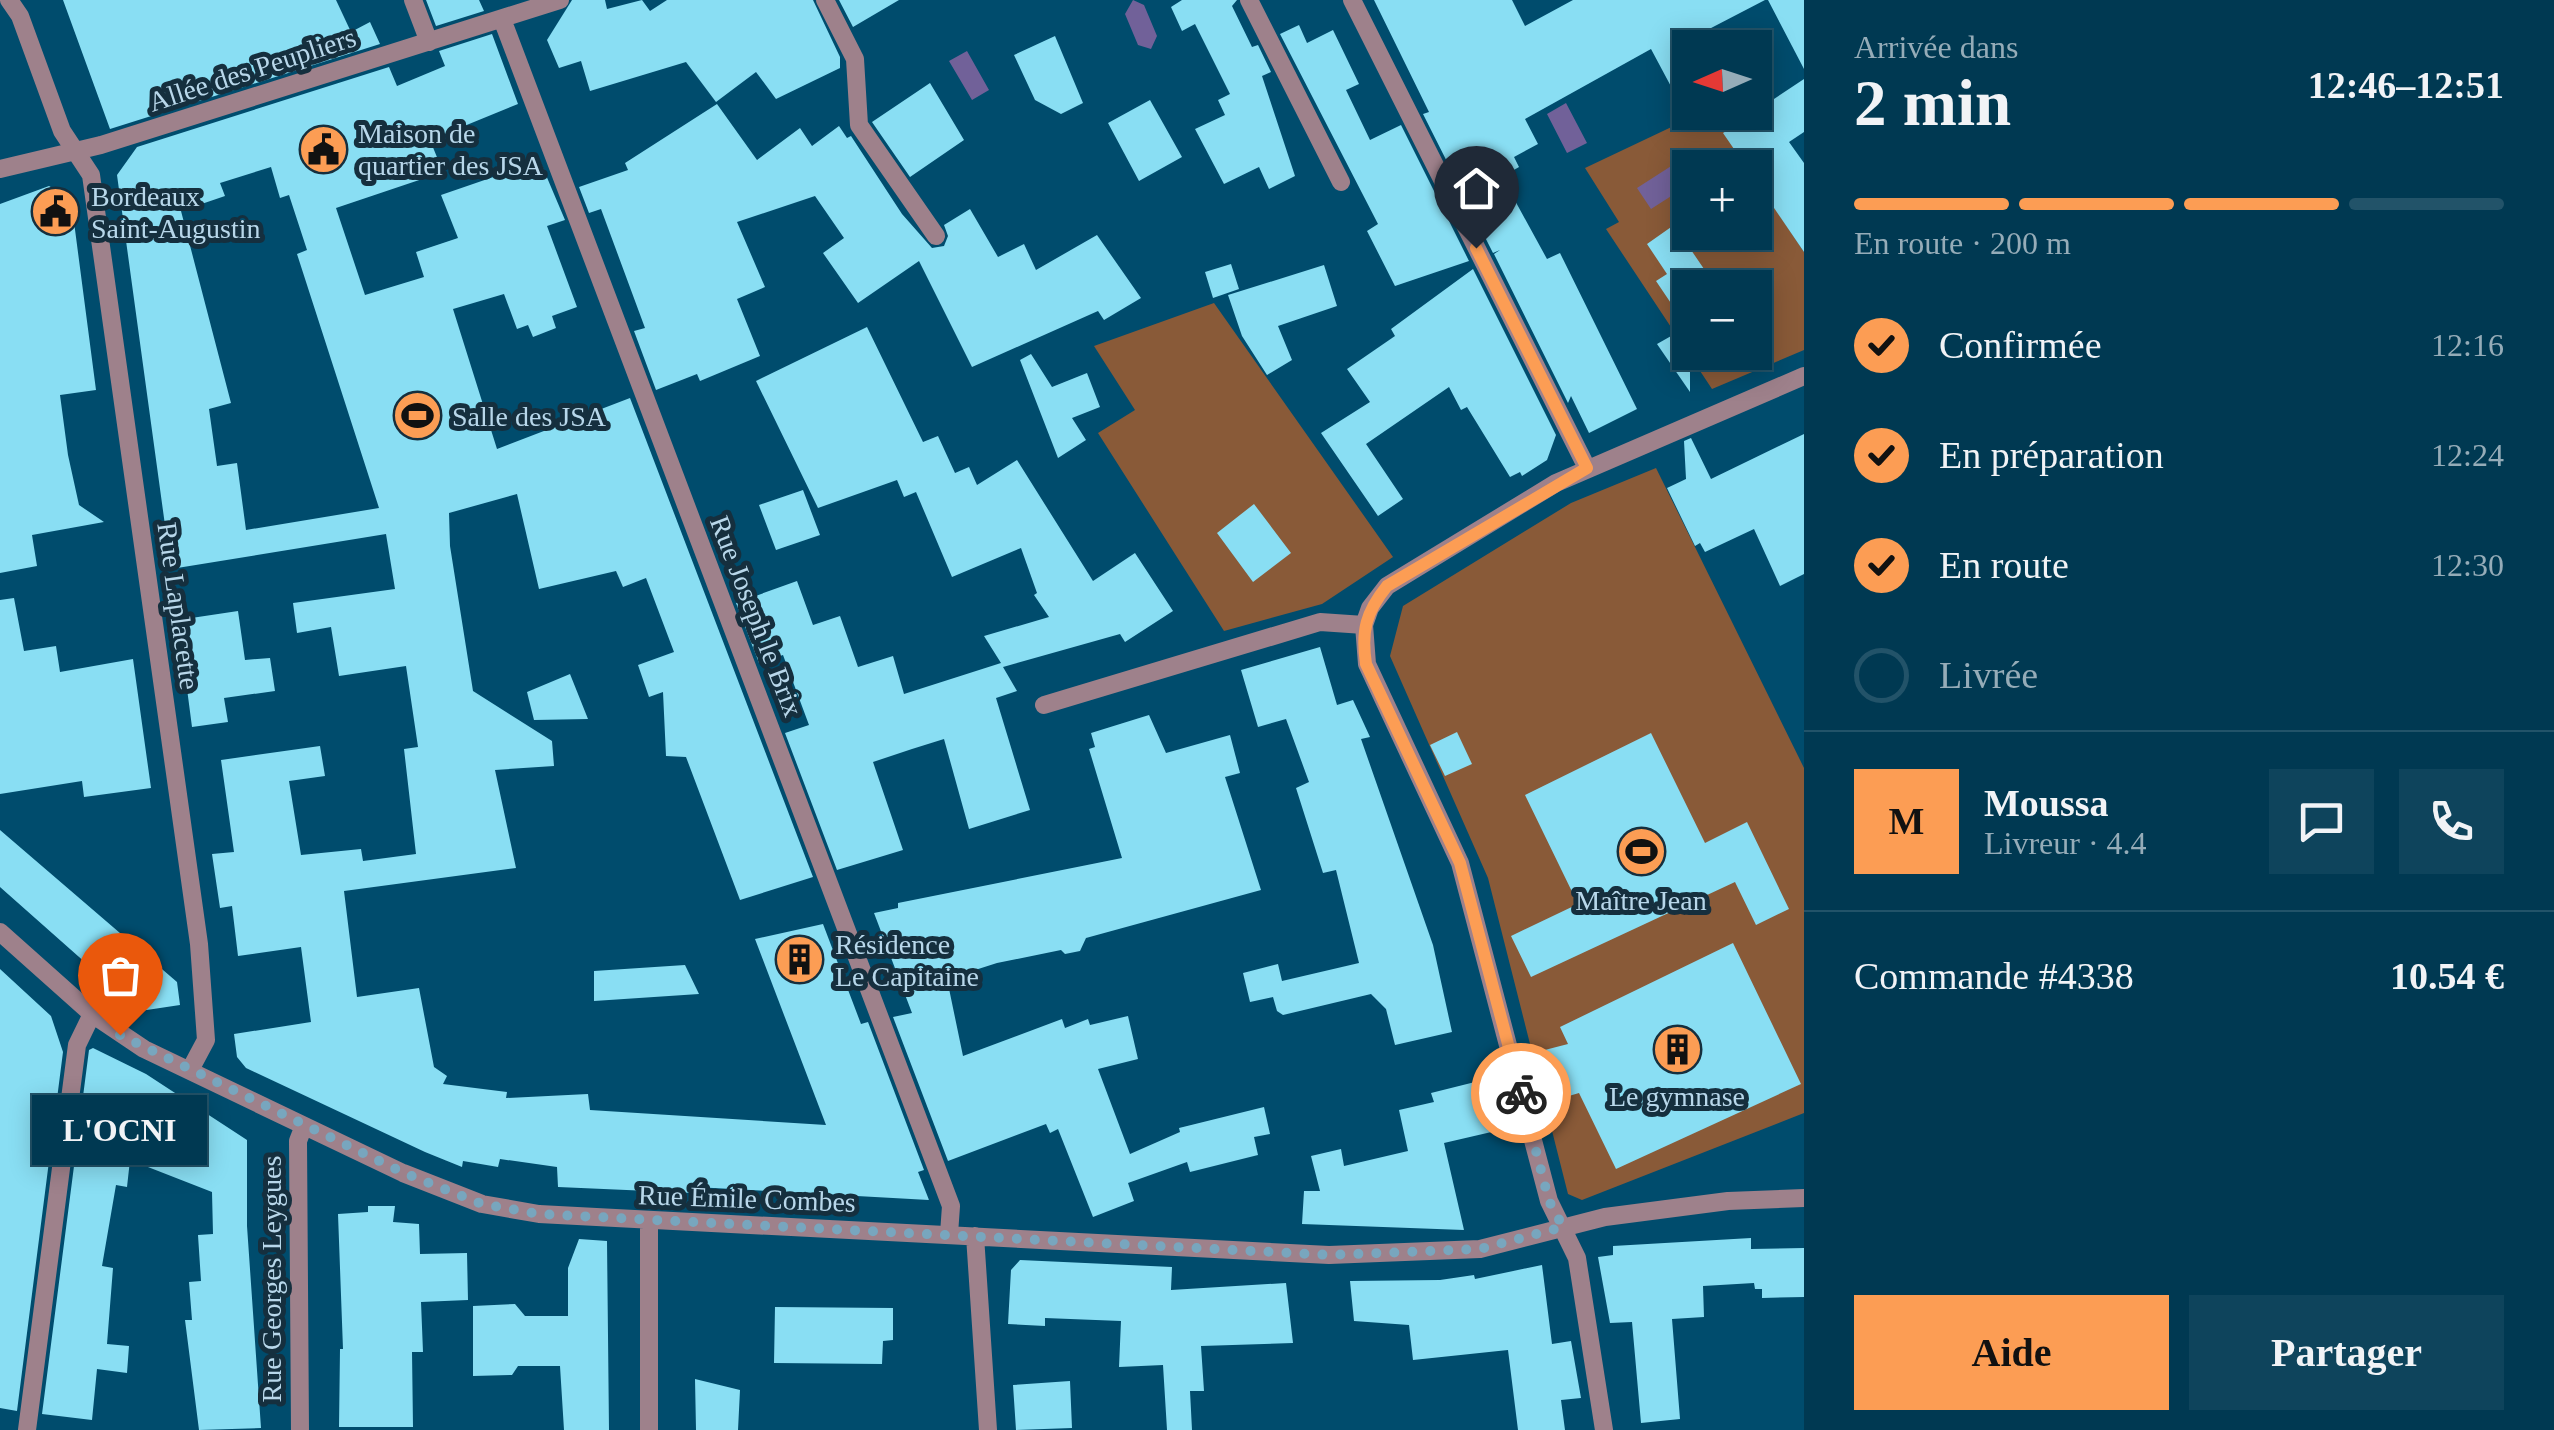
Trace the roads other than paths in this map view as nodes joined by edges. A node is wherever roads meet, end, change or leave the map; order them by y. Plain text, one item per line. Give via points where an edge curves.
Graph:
1 (10, 0) edge
2 (413, 0) edge
3 (560, 0) edge
4 (826, 0) edge
5 (1248, 0) edge
6 (1352, 0) edge
7 (502, 19) junction
8 (429, 42) junction
9 (75, 152) junction
10 (0, 169) edge
11 (1341, 182) dead end
12 (936, 236) dead end
13 (1804, 376) edge
14 (1587, 468) junction
15 (1364, 625) junction
16 (1044, 705) dead end
17 (0, 932) edge
18 (92, 1014) junction
19 (190, 1070) junction
20 (303, 1128) junction
21 (1804, 1198) edge
22 (649, 1222) junction
23 (1563, 1227) junction
24 (950, 1234) junction
25 (975, 1236) junction
26 (28, 1430) edge
27 (300, 1430) edge
28 (649, 1430) edge
29 (988, 1430) edge
30 (1604, 1430) edge

1 - 9 street, Rue Laplacette
2 - 8 street
3 - 7 street, Allée des Peupliers
4 - 12 street via 855,58 859,125
5 - 11 street
6 - 14 street
7 - 8 street, Allée des Peupliers
7 - 24 street, Rue Joseph le Brix via 951,1206
8 - 9 street, Allée des Peupliers
9 - 10 street, Allée des Peupliers
9 - 19 street, Rue Laplacette via 90,175 96,206 199,944 206,1040
13 - 14 street
14 - 15 street via 1387,586
15 - 16 street via 1320,622
15 - 23 street via 1366,664 1460,863 1549,1201
17 - 18 street, Rue Émile Combes
18 - 19 street, Rue Émile Combes via 144,1050
18 - 26 street via 77,1045
19 - 20 street, Rue Émile Combes
20 - 22 street, Rue Émile Combes via 482,1204
20 - 27 street, Rue Georges Leygues
21 - 23 street, Rue Émile Combes via 1646,1211
22 - 24 street, Rue Émile Combes
22 - 28 street
23 - 25 street, Rue Émile Combes via 1480,1249 1420,1254
23 - 30 street via 1577,1258
24 - 25 street, Rue Émile Combes
25 - 29 street

